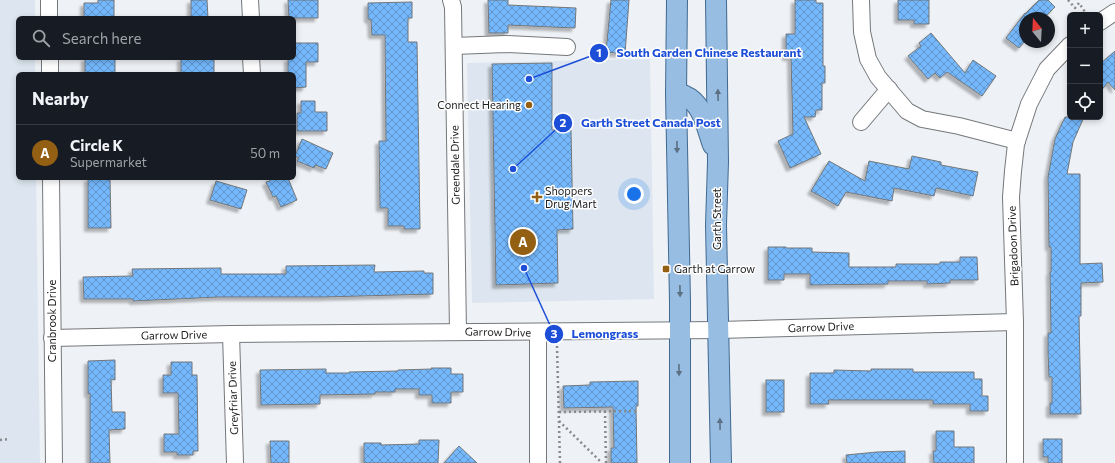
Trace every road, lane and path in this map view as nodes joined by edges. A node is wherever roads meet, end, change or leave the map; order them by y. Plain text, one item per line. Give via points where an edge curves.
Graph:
1 (49, 0) edge
2 (250, 0) edge
3 (451, 0) edge
4 (677, 0) edge
5 (716, 0) edge
6 (861, 0) edge
7 (1068, 0) edge
8 (1085, 12) edge
9 (1115, 12) edge
10 (49, 16) edge
11 (250, 16) edge
12 (1103, 20) edge
13 (454, 46) junction
14 (567, 47) dead end
15 (1067, 48) edge
16 (50, 60) edge
17 (251, 60) edge
18 (50, 72) edge
19 (252, 72) edge
20 (889, 90) junction
21 (676, 94) junction
22 (861, 122) dead end
23 (1017, 141) junction
24 (718, 162) junction
25 (51, 180) edge
26 (1015, 322) junction
27 (679, 330) junction
28 (719, 330) junction
29 (458, 331) junction
30 (538, 332) junction
31 (557, 332) junction
32 (231, 334) junction
33 (52, 338) junction
34 (605, 411) junction
35 (638, 411) dead end
36 (559, 412) junction
37 (559, 421) junction
38 (10, 438) dead end
39 (0, 440) edge
40 (54, 463) edge
41 (235, 463) edge
42 (538, 463) edge
43 (560, 463) edge
44 (602, 463) edge
45 (606, 463) edge
46 (680, 463) edge
47 (721, 463) edge
48 (1015, 463) edge

1 - 10 street
2 - 11 street
3 - 13 street, Greendale Drive
4 - 21 main road
24 -> 5 main road, Garth Street
6 - 20 street via 862,32 868,59
7 - 8 path via 1075,8 1079,3
9 - 12 street
13 - 14 street via 506,44
13 - 29 street, Greendale Drive
15 - 23 street, Brigadoon Drive via 1046,69 1029,104
16 - 18 street
17 - 19 street
20 - 22 street
20 - 23 street via 907,111 922,119
21 - 24 main road via 693,101 702,113
21 -> 27 main road
23 - 26 street, Brigadoon Drive via 1011,197
24 - 28 main road, Garth Street via 716,225
25 - 33 street, Cranbrook Drive
26 - 28 street, Garrow Drive
26 - 48 street, Brigadoon Drive
27 - 28 street, Garrow Drive
27 - 31 street, Garrow Drive
27 -> 46 main road
47 -> 28 main road, Garth Street
29 - 30 street, Garrow Drive
29 - 32 street, Garrow Drive
30 - 31 street, Garrow Drive
30 - 42 street
31 - 36 path
32 - 33 street, Garrow Drive
32 - 41 street, Greyfriar Drive
33 - 40 street, Cranbrook Drive
34 - 35 path
34 - 36 path
34 - 45 path
36 - 37 path
37 - 43 path
37 - 44 path
38 - 39 path

